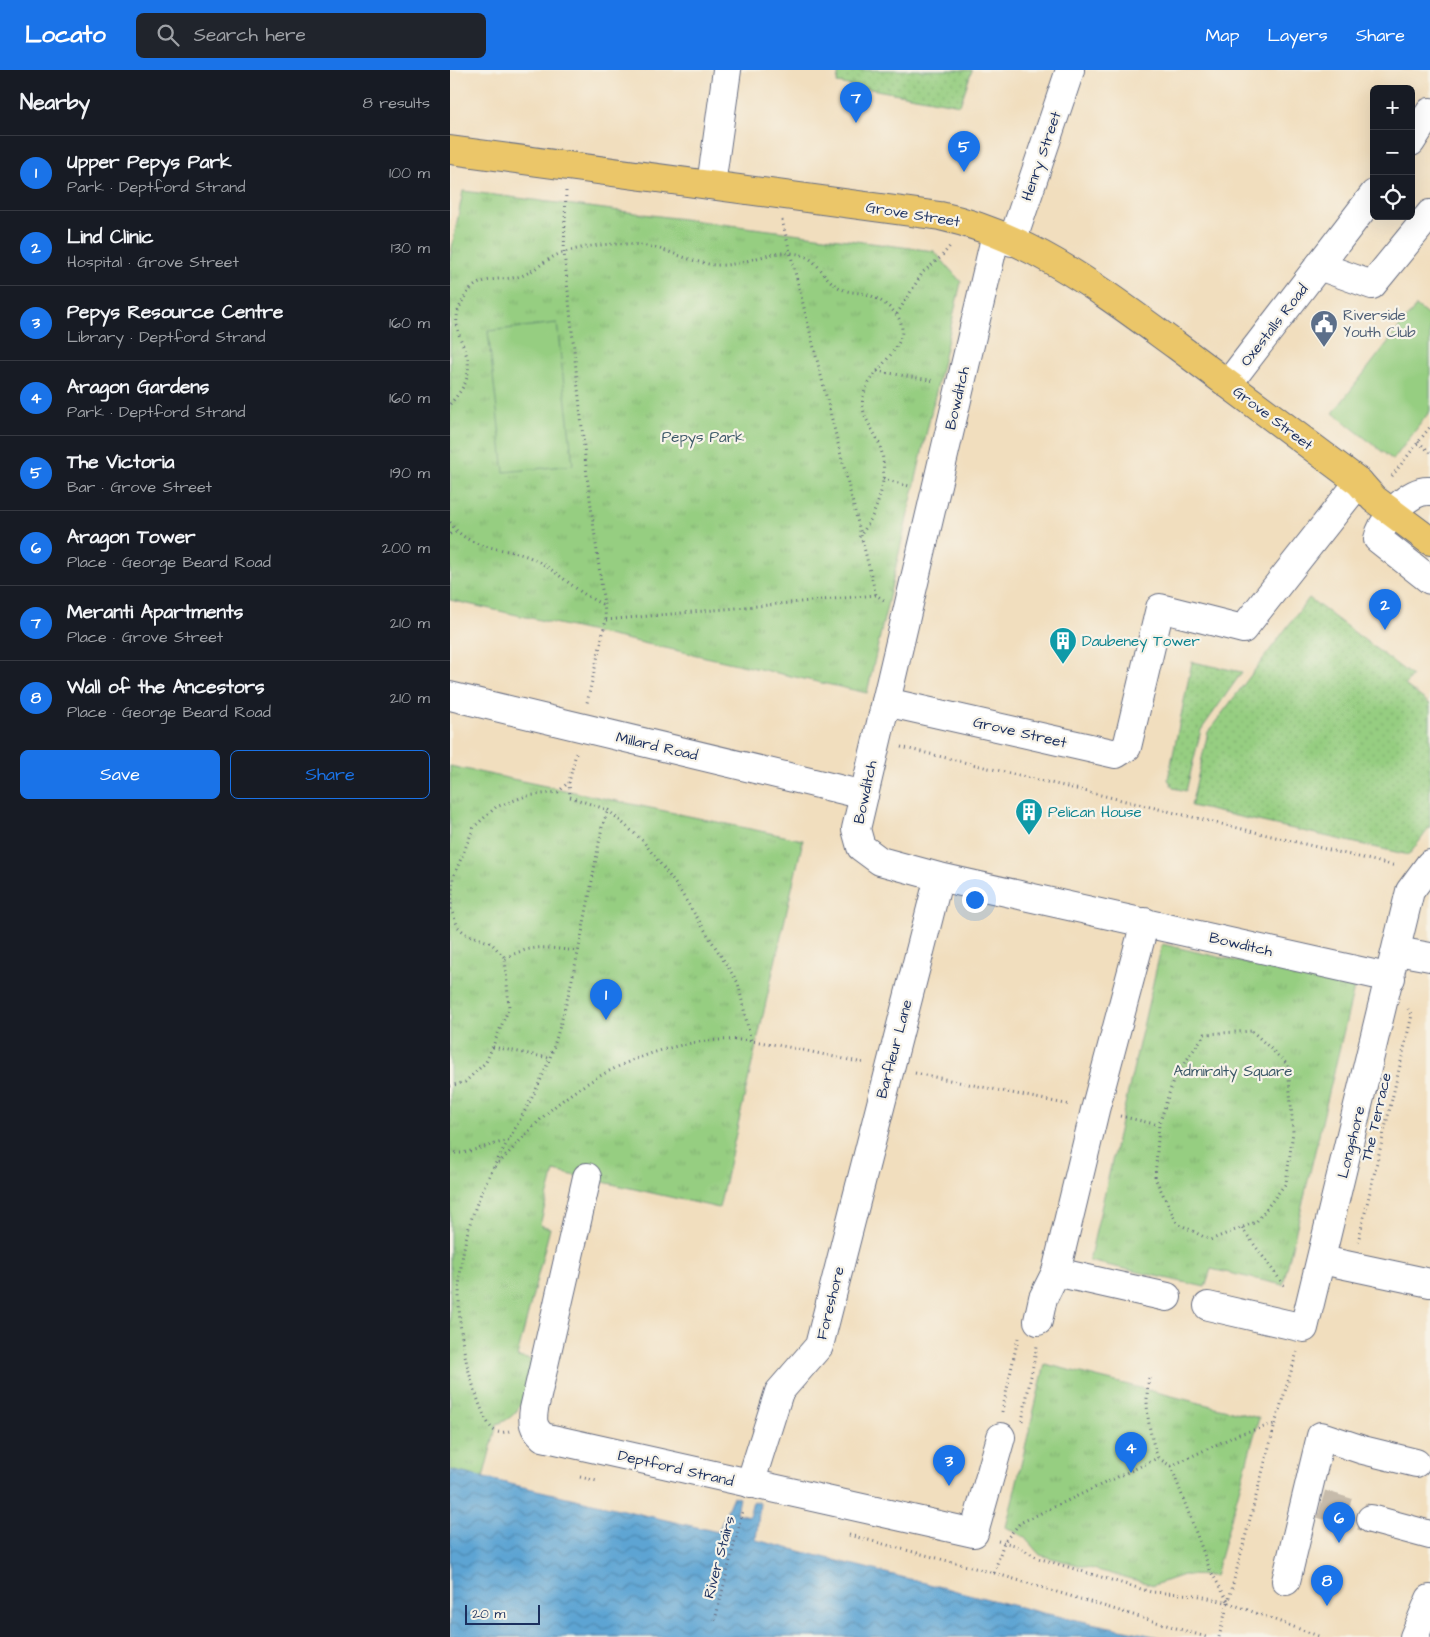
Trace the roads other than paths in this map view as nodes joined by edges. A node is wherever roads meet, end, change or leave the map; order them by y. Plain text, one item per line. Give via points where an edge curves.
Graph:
1 (727, 70) edge
2 (1070, 70) edge
3 (1430, 112) edge
4 (1415, 136) edge
5 (450, 150) edge
6 (711, 185) junction
7 (1370, 199) edge
8 (1430, 214) edge
9 (1004, 238) junction
10 (1319, 266) junction
11 (1228, 384) junction
12 (1359, 482) junction
13 (1430, 491) edge
14 (1393, 514) junction
15 (1430, 541) edge
16 (1430, 580) edge
17 (450, 696) edge
18 (886, 702) junction
19 (864, 795) junction
20 (1427, 868) edge
21 (939, 876) junction
22 (1145, 922) junction
23 (1397, 951) junction
24 (1430, 957) edge
25 (1391, 978) junction
26 (587, 1178) dead end
27 (850, 1223) joint
28 (1322, 1260) junction
29 (1056, 1272) junction
30 (1430, 1283) edge
31 (1167, 1297) dead end
32 (1208, 1306) dead end
33 (1029, 1325) road end
34 (1001, 1437) road end
35 (1416, 1463) dead end
36 (748, 1492) junction
37 (1371, 1519) tunnel mouth
38 (1430, 1535) edge
39 (1286, 1581) dead end
40 (1430, 1599) edge
41 (1414, 1637) edge

1 - 6 street
2 - 9 street, Henry Street
3 - 4 street
5 - 6 main road, Grove Street
6 - 9 main road, Grove Street via 940,216 966,222
7 - 10 street, Oxestalls Road
8 - 10 street via 1372,285
9 - 11 main road, Grove Street via 1058,263
9 - 18 street, Bowditch via 960,386
10 - 11 street, Oxestalls Road
11 - 12 main road, Grove Street
12 - 14 main road, Grove Street
12 - 18 street, Grove Street via 1243,629 1160,608 1127,747 1116,754
13 - 14 street via 1412,495
14 - 15 main road, Grove Street
14 - 16 street via 1380,530 1378,539
17 - 19 street, Millard Road via 578,741
18 - 19 street, Bowditch
19 - 21 street, Bowditch via 856,829 861,847 880,861
20 - 23 street, Longshore via 1410,891
21 - 22 street, Bowditch
21 - 27 street, Barfleur Lane
22 - 25 street, Bowditch
22 - 29 street
23 - 24 street
23 - 25 street, Longshore
25 - 28 street, Longshore
26 - 36 street, Deptford Strand via 544,1359 533,1416 535,1429 549,1440
27 - 36 street, Foreshore via 819,1346 779,1392
28 - 30 street
28 - 32 street, Longshore via 1306,1323
29 - 31 street
29 - 33 street
34 - 36 street, Deptford Strand via 974,1533
35 - 39 street via 1321,1436 1313,1502
37 - 38 street
40 - 41 street

